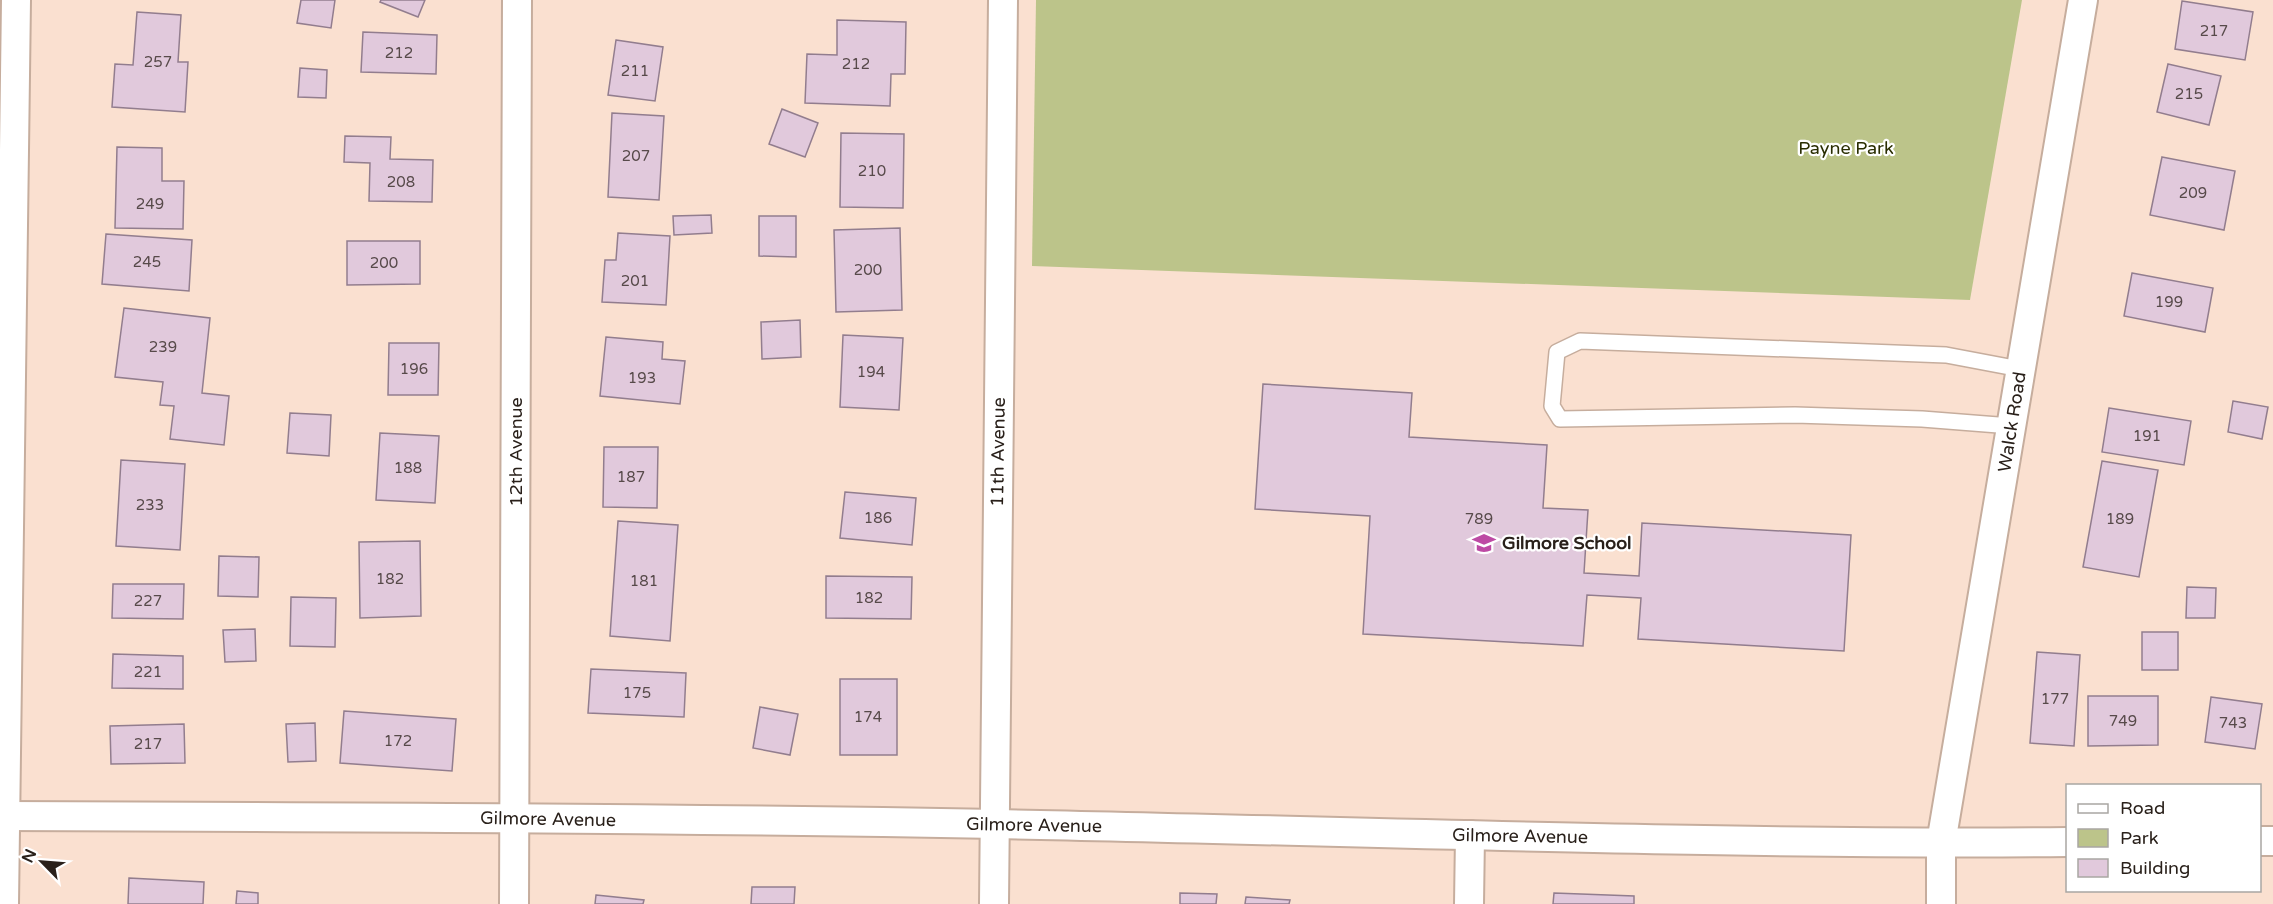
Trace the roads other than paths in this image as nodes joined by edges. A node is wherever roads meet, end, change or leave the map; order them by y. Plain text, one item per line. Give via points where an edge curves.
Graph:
1 (16, 0) edge
2 (517, 0) edge
3 (1003, 0) edge
4 (2083, 0) edge
5 (2020, 369) junction
6 (2011, 426) junction
7 (2, 816) edge
8 (515, 818) junction
9 (994, 824) junction
10 (1470, 835) junction
11 (2066, 842) edge
12 (1941, 843) junction
13 (4, 904) edge
14 (514, 904) edge
15 (994, 904) edge
16 (1469, 904) edge
17 (1941, 904) edge

1 - 7 street
2 - 8 street, 12th Avenue
3 - 9 street, 11th Avenue
4 - 5 street, Walck Road
5 - 6 street, Walck Road
5 - 6 lane via 1946,355 1580,341 1557,352 1552,406 1560,419 1795,415
6 - 12 street, Walck Road
7 - 8 street, Gilmore Avenue
7 - 13 street
8 - 9 street, Gilmore Avenue
8 - 14 street, 12th Avenue
9 - 10 street, Gilmore Avenue
9 - 15 street, 11th Avenue
10 - 12 street, Gilmore Avenue
10 - 16 street
11 - 12 street, Gilmore Avenue
12 - 17 street, Walck Road

